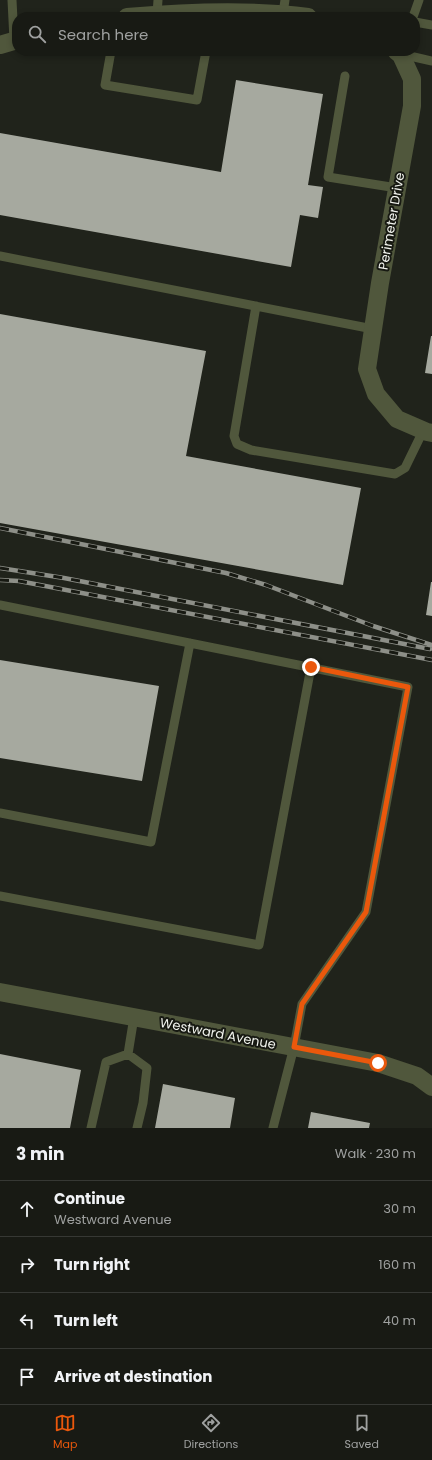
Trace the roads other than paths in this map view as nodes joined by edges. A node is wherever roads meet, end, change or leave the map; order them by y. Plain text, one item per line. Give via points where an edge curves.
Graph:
1 (12, 0) edge
2 (419, 0) edge
3 (158, 7) edge
4 (284, 7) edge
5 (142, 12) edge
6 (192, 12) edge
7 (239, 12) edge
8 (296, 12) edge
9 (415, 12) edge
10 (420, 23) edge
11 (432, 25) edge
12 (10, 42) edge
13 (110, 56) edge
14 (205, 56) edge
15 (402, 56) edge
16 (414, 56) edge
17 (432, 61) edge
18 (345, 76) dead end
19 (397, 188) junction
20 (0, 256) edge
21 (256, 306) junction
22 (373, 329) junction
23 (427, 432) edge
24 (0, 605) edge
25 (190, 643) junction
26 (311, 667) junction
27 (0, 813) edge
28 (0, 896) edge
29 (0, 992) edge
30 (134, 1017) junction
31 (294, 1047) junction
32 (128, 1054) junction
33 (432, 1087) edge
34 (91, 1128) edge
35 (137, 1128) edge
36 (273, 1128) edge

1 - 12 lane
2 - 9 lane
3 - 5 street
3 - 6 street
4 - 7 street
4 - 8 street
10 - 11 lane
13 - 14 lane via 105,85 197,100
15 - 19 street, Perimeter Drive via 412,79 412,106
16 - 17 lane
18 - 19 lane via 328,177
19 - 22 street, Perimeter Drive
20 - 21 lane
21 - 22 lane
21 - 23 lane via 234,436 237,444 251,450 395,474 405,468
22 - 23 street, Perimeter Drive via 367,369 376,394 397,419
24 - 25 lane
25 - 26 lane
25 - 27 lane via 151,842
26 - 28 lane via 259,945
26 - 31 lane via 408,687 366,912 302,1004
29 - 30 street, Westward Avenue
30 - 31 street, Westward Avenue
30 - 32 lane
31 - 33 street, Westward Avenue via 378,1063 417,1076
31 - 36 lane
32 - 34 lane via 106,1062
32 - 35 lane via 147,1068

